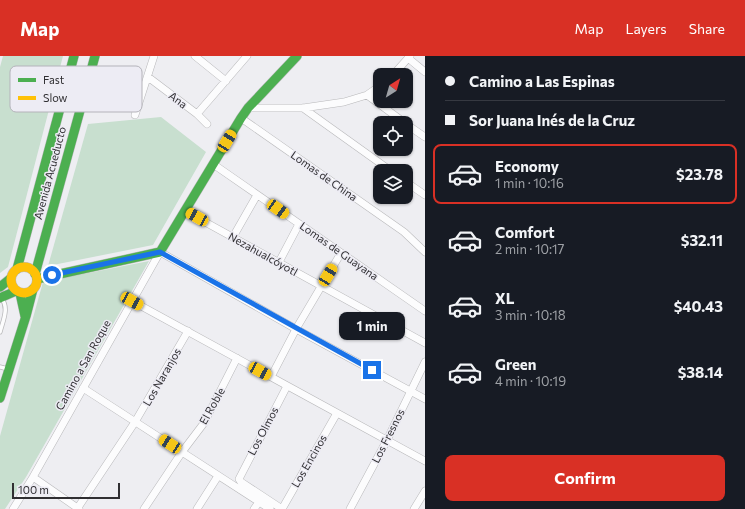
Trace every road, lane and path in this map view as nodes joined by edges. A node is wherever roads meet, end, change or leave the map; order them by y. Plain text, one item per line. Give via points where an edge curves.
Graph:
1 (74, 56) edge
2 (95, 56) edge
3 (154, 56) edge
4 (195, 56) edge
5 (247, 56) edge
6 (297, 56) edge
7 (409, 57) edge
8 (71, 66) edge
9 (92, 66) edge
10 (400, 68) edge
11 (425, 72) edge
12 (148, 77) junction
13 (226, 81) junction
14 (373, 91) edge
15 (142, 95) edge
16 (367, 95) junction
17 (248, 108) junction
18 (303, 108) junction
19 (59, 112) edge
20 (79, 112) edge
21 (136, 112) edge
22 (197, 114) junction
23 (135, 115) dead end
24 (396, 116) edge
25 (240, 118) junction
26 (207, 124) dead end
27 (413, 128) edge
28 (425, 137) edge
29 (213, 164) junction
30 (381, 164) edge
31 (413, 187) edge
32 (257, 195) junction
33 (425, 195) edge
34 (185, 211) junction
35 (299, 224) junction
36 (233, 237) junction
37 (160, 252) junction
38 (425, 252) edge
39 (341, 253) junction
40 (279, 262) junction
41 (17, 268) junction
42 (36, 276) junction
43 (10, 279) junction
44 (0, 286) edge
45 (321, 286) junction
46 (33, 289) junction
47 (18, 292) junction
48 (0, 297) edge
49 (132, 301) junction
50 (425, 311) edge
51 (25, 316) junction
52 (296, 329) junction
53 (0, 332) edge
54 (188, 332) junction
55 (425, 343) edge
56 (238, 358) junction
57 (425, 362) edge
58 (4, 368) edge
59 (272, 377) junction
60 (287, 386) junction
61 (84, 388) junction
62 (410, 391) junction
63 (0, 398) edge
64 (425, 399) edge
65 (337, 413) junction
66 (135, 422) junction
67 (387, 440) junction
68 (182, 452) junction
69 (425, 461) edge
70 (218, 476) junction
71 (33, 477) junction
72 (425, 491) edge
73 (259, 502) junction
74 (13, 509) edge
75 (78, 509) edge
76 (144, 509) edge
77 (197, 509) edge
78 (254, 509) edge
79 (270, 509) edge
80 (282, 509) edge
81 (350, 509) edge
82 (414, 509) edge

1 - 8 street, Avenida Acueducto
2 - 9 street, Avenida Acueducto
3 - 12 street
4 - 13 street
5 - 13 street
6 - 17 street, Camino a San Roque
7 - 10 street
7 - 11 street
12 - 15 street
12 - 22 street, Ana
13 - 22 street
14 - 16 street
16 - 18 street via 344,102
16 - 24 street
17 - 18 street
17 - 25 street, Camino a San Roque
18 - 30 street
19 - 41 street, Avenida Acueducto
20 - 42 street, Avenida Acueducto
21 - 23 street
22 - 26 street, Ana
25 - 29 street, Camino a San Roque
25 - 38 street, Lomas de China via 404,232
27 - 28 street
29 - 32 street, Lomas de Guayana
29 - 34 street, Camino a San Roque
31 - 33 street
32 - 35 street, Lomas de Guayana
32 - 36 street
34 - 36 street, Nezahualcóyotl
34 - 37 street, Camino a San Roque
35 - 39 street, Lomas de Guayana
35 - 40 street
36 - 40 street, Nezahualcóyotl
37 - 42 street
37 - 49 street, Camino a San Roque
37 - 52 street
39 - 45 street
39 - 50 street, Lomas de Guayana
40 - 45 street, Nezahualcóyotl
41 - 42 street via 33,270
41 - 43 street
42 - 46 street
43 - 44 street
43 - 47 street
45 - 52 street
45 - 55 street, Nezahualcóyotl
46 - 47 street via 29,292
46 - 51 street
47 - 48 street
47 - 51 street
48 - 53 lane via 5,302 6,309
49 - 54 street
49 - 61 street, Camino a San Roque
51 - 58 street
52 - 59 street
52 - 62 street
54 - 56 street
54 - 66 street, Los Naranjos
56 - 59 street
56 - 68 street, El Roble via 204,423
57 - 62 street, Los Fresnos
58 - 63 street
59 - 60 street
60 - 65 street
60 - 80 street, Los Olmos via 239,476 241,482
61 - 66 street
61 - 71 street, Camino a San Roque
62 - 64 street
62 - 67 street, Los Fresnos
65 - 67 street
65 - 80 street, Los Encinos
66 - 68 street
66 - 75 street, Los Naranjos
67 - 69 street
67 - 81 street, Los Fresnos
68 - 70 street
68 - 76 street, El Roble
70 - 73 street
70 - 77 street
71 - 74 street, Camino a San Roque
71 - 75 street
72 - 82 street
73 - 78 street
73 - 79 street

